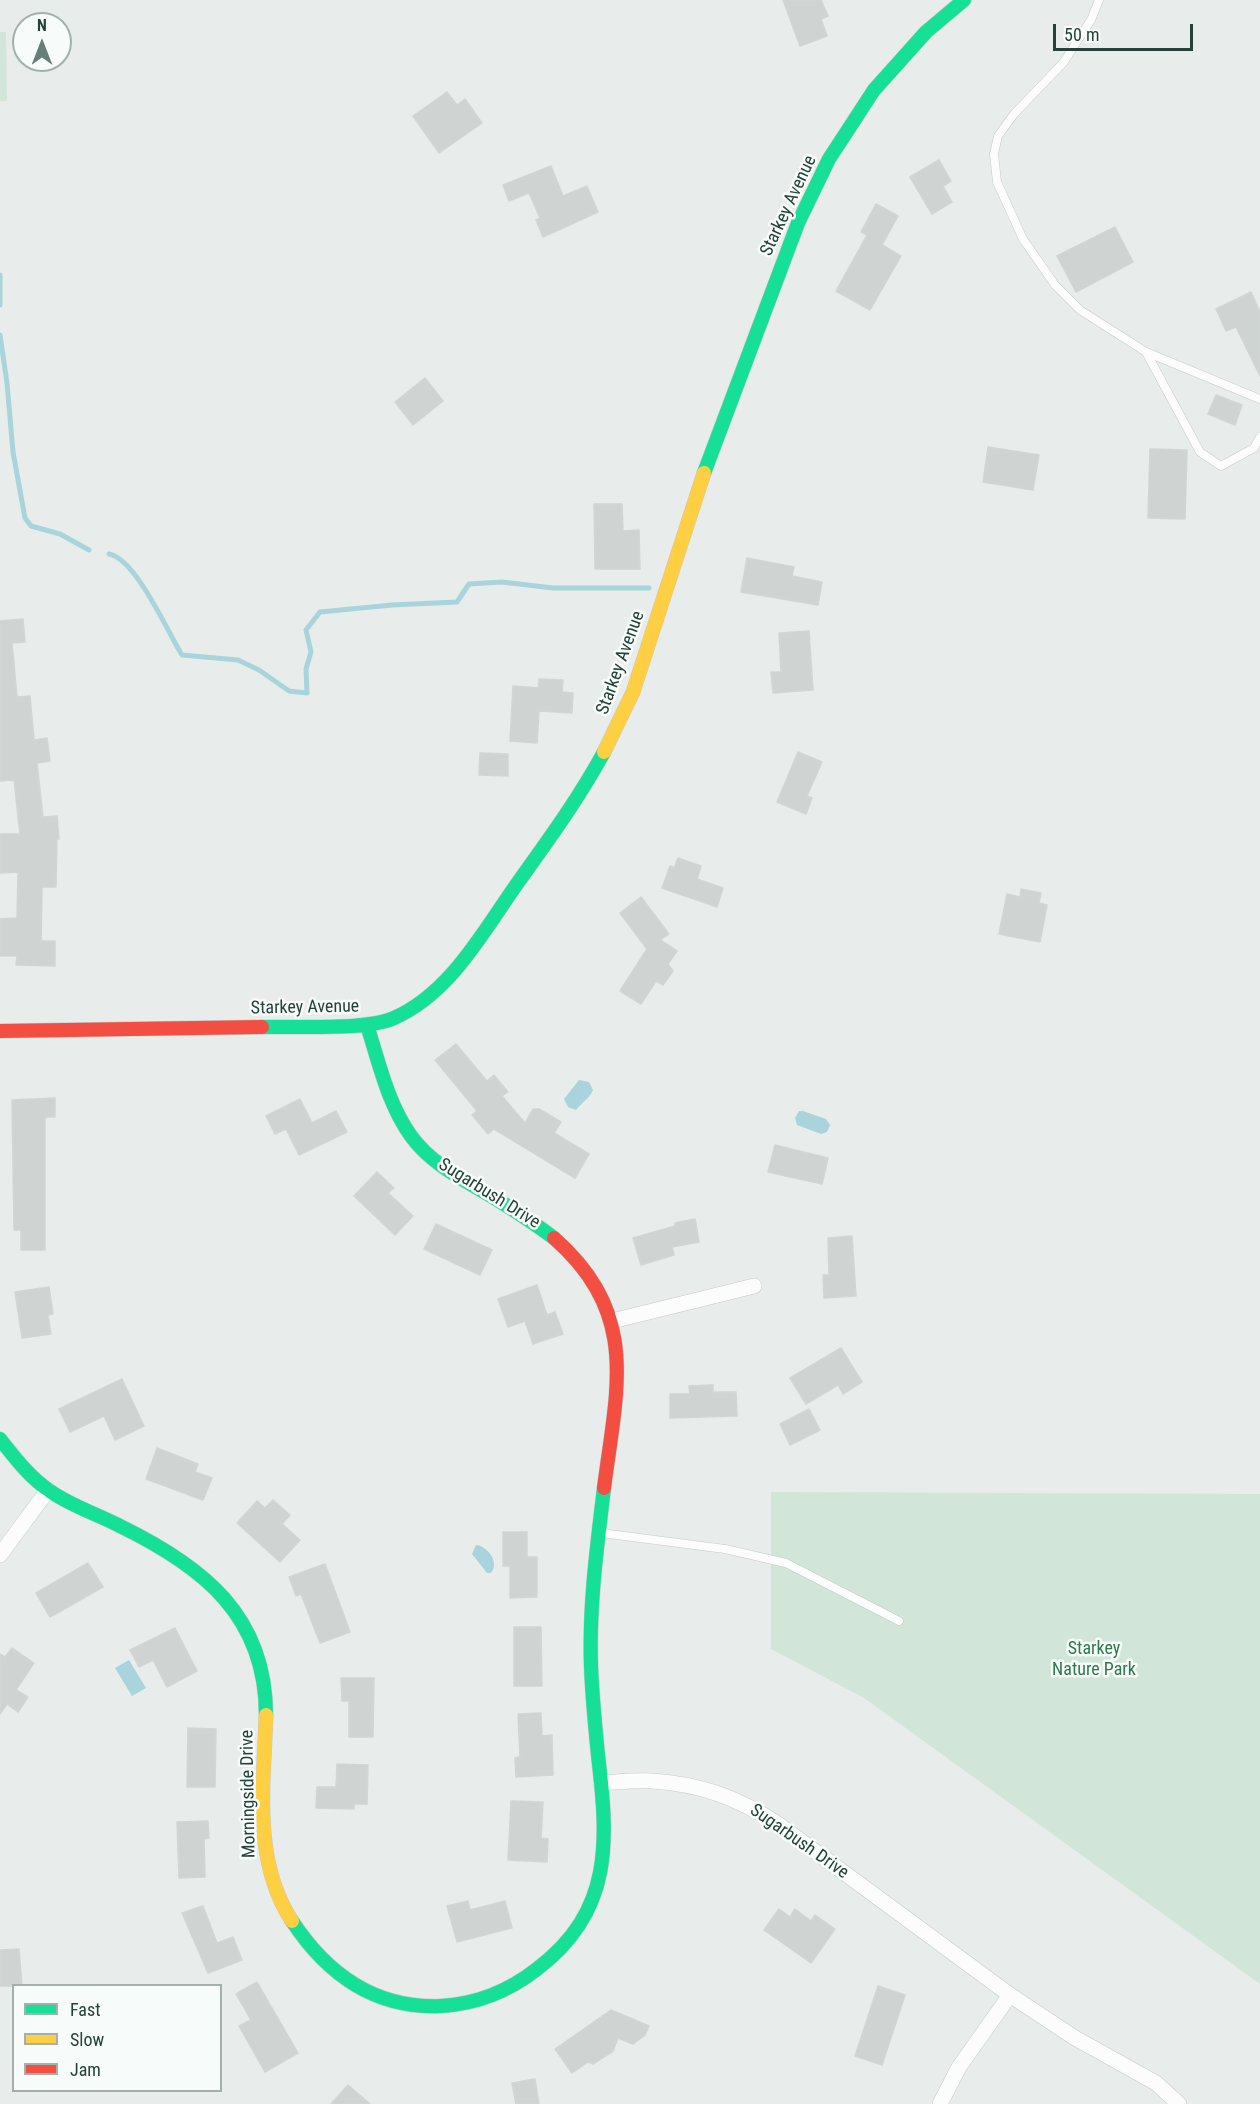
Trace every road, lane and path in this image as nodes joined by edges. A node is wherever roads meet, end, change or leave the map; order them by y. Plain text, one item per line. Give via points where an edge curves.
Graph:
1 (964, 0) edge
2 (1099, 0) edge
3 (1146, 352) junction
4 (1260, 399) edge
5 (1260, 437) edge
6 (367, 1025) junction
7 (0, 1031) edge
8 (754, 1286) dead end
9 (612, 1321) junction
10 (0, 1439) edge
11 (48, 1490) junction
12 (599, 1533) junction
13 (0, 1555) edge
14 (899, 1621) dead end
15 (601, 1783) junction
16 (1010, 1995) junction
17 (940, 2104) edge
18 (1179, 2104) edge

1 - 6 street, Starkey Avenue via 926,32 874,90 829,159 798,223 712,448 633,692 584,789 460,964 415,1007
2 - 3 lane via 1063,63 998,136 994,154 997,182 1023,239 1055,285 1080,310
3 - 4 lane
3 - 5 lane via 1200,452 1221,466 1254,448
6 - 7 street, Starkey Avenue
6 - 9 street, Sugarbush Drive via 394,1105 411,1135 429,1156 538,1223 562,1243 583,1267
8 - 9 street
9 - 12 street, Sugarbush Drive via 616,1358 614,1401
10 - 11 street, Morningside Drive
11 - 13 street
11 - 15 street, Morningside Drive via 187,1562 212,1583 245,1629 259,1661 265,1693 263,1846 270,1880 285,1915 319,1959 351,1984 387,2000 432,2006 469,2003 502,1992 533,1974 560,1952 580,1924 595,1891 604,1861
12 - 14 lane via 725,1549 786,1563
12 - 15 street, Sugarbush Drive via 590,1635
15 - 16 street, Sugarbush Drive via 651,1781 686,1785 718,1792 749,1806
16 - 17 street via 959,2067
16 - 18 street, Sugarbush Drive via 1075,2038 1156,2083

